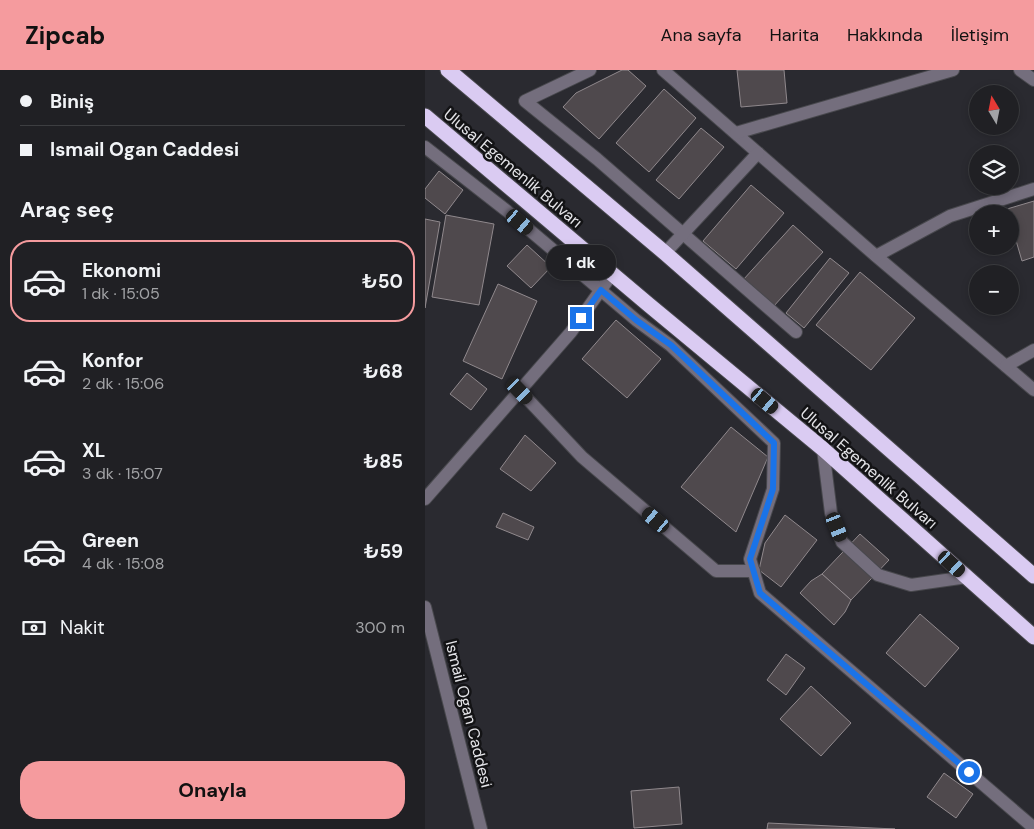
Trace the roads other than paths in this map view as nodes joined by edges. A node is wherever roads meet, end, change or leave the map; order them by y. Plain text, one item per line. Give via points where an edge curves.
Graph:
1 (449, 70) edge
2 (590, 70) edge
3 (663, 70) edge
4 (953, 70) edge
5 (1020, 70) edge
6 (1034, 80) edge
7 (425, 116) edge
8 (736, 133) junction
9 (758, 152) junction
10 (428, 154) edge
11 (1034, 188) edge
12 (683, 233) junction
13 (665, 253) junction
14 (876, 256) junction
15 (611, 274) junction
16 (601, 290) junction
17 (796, 332) dead end
18 (1034, 350) edge
19 (1006, 366) junction
20 (1034, 390) edge
21 (520, 391) junction
22 (823, 449) junction
23 (425, 499) edge
24 (754, 571) junction
25 (1034, 576) edge
26 (967, 577) junction
27 (425, 607) edge
28 (1034, 637) edge
29 (1034, 828) edge
30 (481, 829) edge

1 - 13 highway, Ulusal Egemenlik Bulvarı
2 - 12 street via 525,101
3 - 8 street
4 - 8 street
5 - 6 street
7 - 15 highway, Ulusal Egemenlik Bulvarı
8 - 9 street
9 - 12 street
9 - 14 street
10 - 16 street via 507,211
11 - 14 street via 950,216
12 - 13 street
12 - 17 street
13 - 25 highway, Ulusal Egemenlik Bulvarı
14 - 19 street
15 - 16 street
15 - 22 highway, Ulusal Egemenlik Bulvarı
16 - 21 street via 571,332
16 - 24 street via 671,345 774,443 773,489 750,559
18 - 19 street
19 - 20 street
21 - 23 street
21 - 24 street via 583,457 716,571
22 - 26 highway, Ulusal Egemenlik Bulvarı
22 - 26 street via 831,513 843,542 878,575 911,585
24 - 29 street via 760,593
26 - 28 highway, Ulusal Egemenlik Bulvarı
27 - 30 street, Ismail Ogan Caddesi

